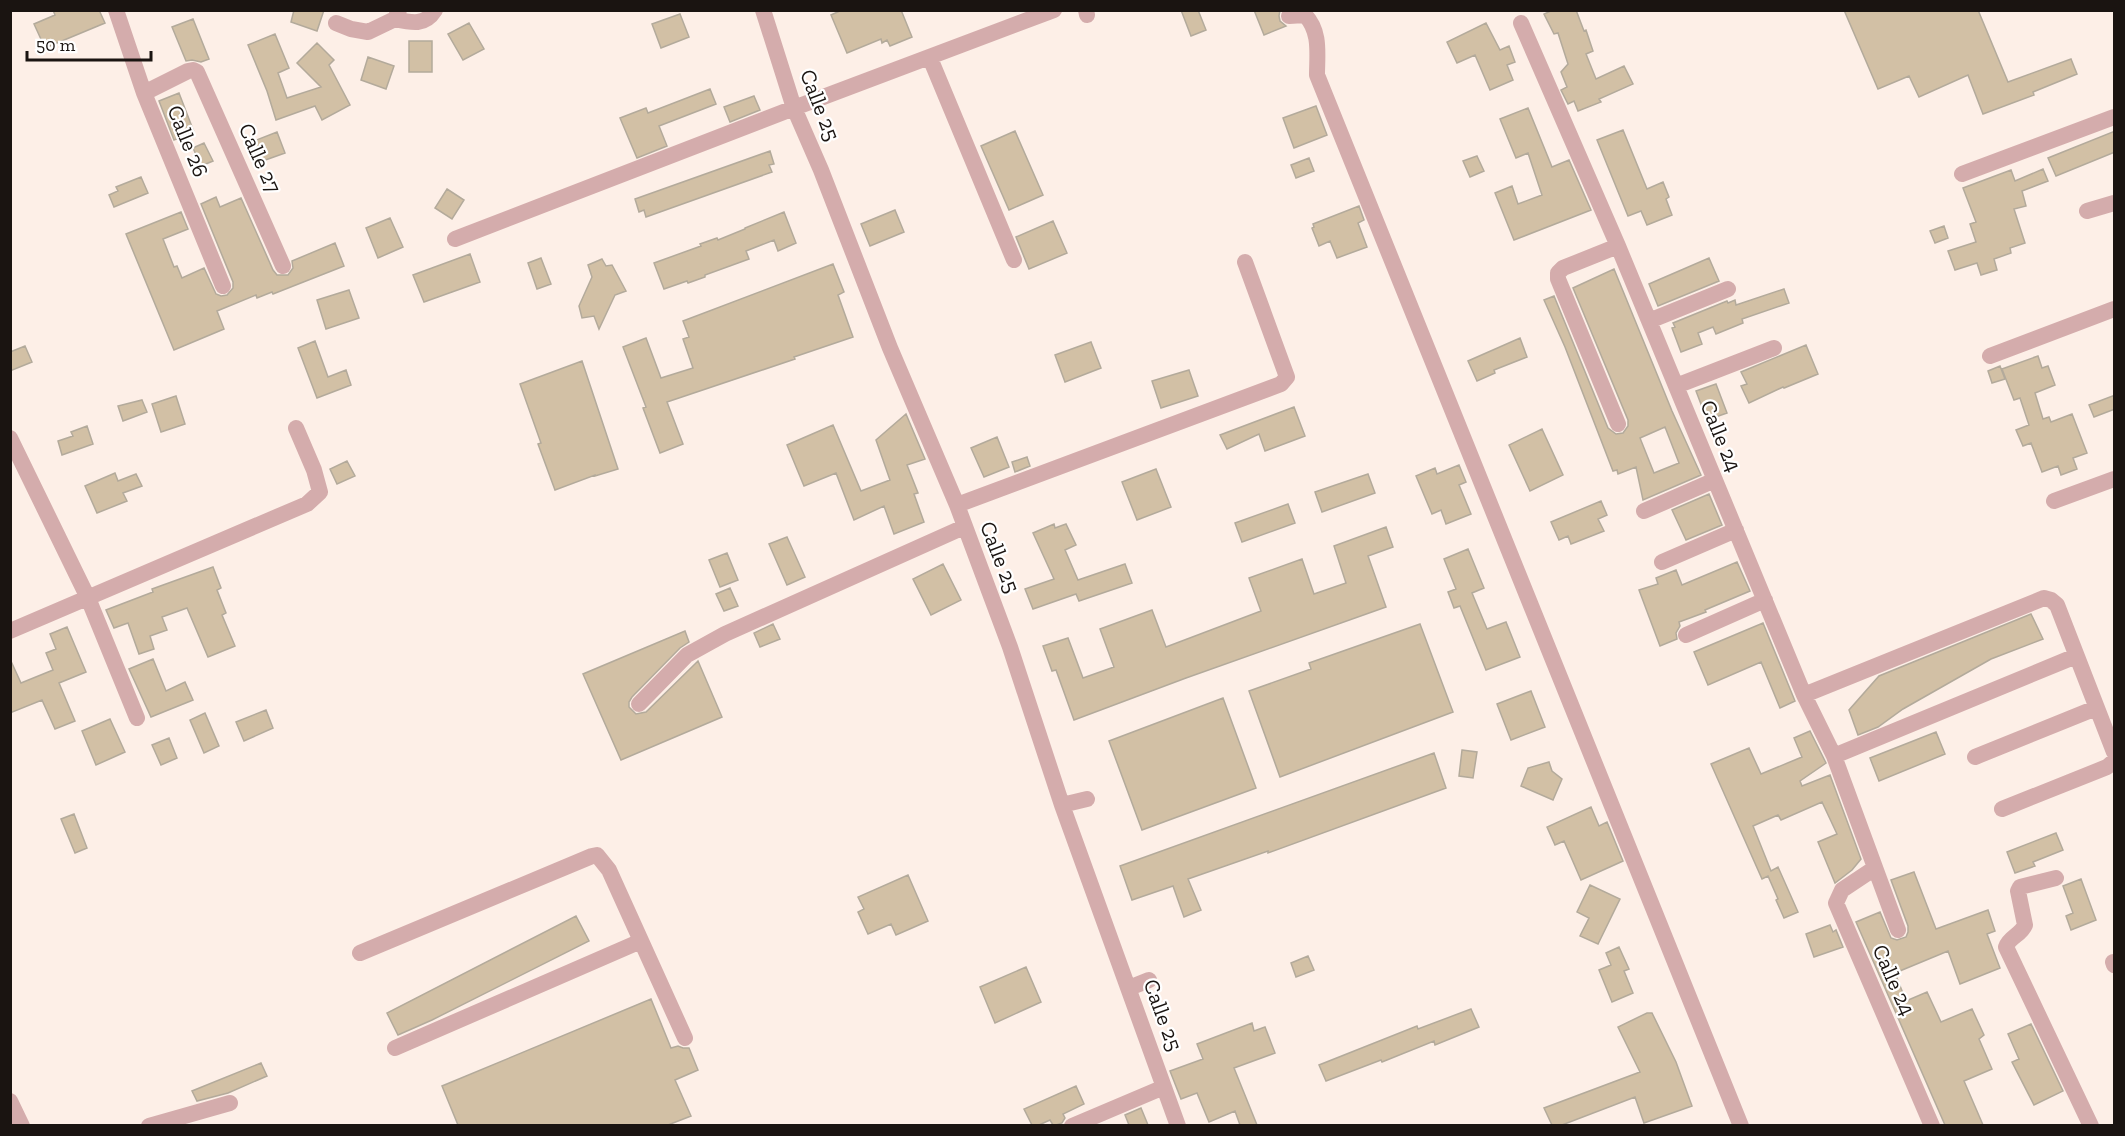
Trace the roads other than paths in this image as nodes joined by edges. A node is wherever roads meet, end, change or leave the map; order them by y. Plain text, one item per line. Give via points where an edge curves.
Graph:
1 (116, 10) edge
2 (435, 10) edge
3 (763, 10) edge
4 (1054, 10) edge
5 (397, 15) edge
6 (1289, 16) dead end
7 (1521, 22) dead end
8 (336, 23) dead end
9 (930, 58) junction
10 (144, 93) junction
11 (794, 108) junction
12 (2115, 117) edge
13 (1962, 174) dead end
14 (2115, 203) edge
15 (2087, 211) dead end
16 (455, 239) dead end
17 (1618, 246) junction
18 (1014, 260) dead end
19 (1245, 262) dead end
20 (283, 266) dead end
21 (223, 286) dead end
22 (1728, 289) dead end
23 (2115, 309) edge
24 (1649, 321) junction
25 (1774, 348) dead end
26 (1990, 356) dead end
27 (1676, 386) junction
28 (1618, 424) dead end
29 (296, 428) dead end
30 (10, 438) edge
31 (2115, 479) edge
32 (1715, 480) junction
33 (2054, 501) dead end
34 (957, 505) junction
35 (1644, 511) dead end
36 (964, 527) junction
37 (1736, 530) junction
38 (1662, 562) dead end
39 (88, 598) junction
40 (1765, 600) junction
41 (10, 631) edge
42 (1686, 635) dead end
43 (2076, 656) junction
44 (1804, 695) junction
45 (639, 704) dead end
46 (2096, 708) junction
47 (137, 718) dead end
48 (2115, 752) edge
49 (1834, 756) junction
50 (1975, 757) dead end
51 (2115, 761) edge
52 (1087, 799) dead end
53 (1062, 805) junction
54 (2002, 809) dead end
55 (1875, 868) junction
56 (2056, 879) dead end
57 (1898, 930) dead end
58 (641, 941) junction
59 (360, 952) dead end
60 (1149, 980) dead end
61 (1129, 988) junction
62 (685, 1038) dead end
63 (395, 1048) dead end
64 (1164, 1087) junction
65 (10, 1101) edge
66 (230, 1103) dead end
67 (21, 1125) edge
68 (149, 1125) edge
69 (1072, 1125) edge
70 (1178, 1125) edge
71 (1741, 1125) edge
72 (1932, 1125) edge
73 (2091, 1125) edge

1 - 10 street, Calle 26
2 - 5 street via 416,24
3 - 11 street, Calle 25
4 - 9 street
5 - 8 street via 368,32
6 - 71 street via 1305,15 1312,22 1318,39 1317,75
7 - 17 street, Calle 24
9 - 11 street
9 - 18 street
10 - 20 street, Calle 27 via 193,70 197,72
10 - 21 street, Calle 26
11 - 16 street
11 - 34 street, Calle 25 via 883,351
12 - 13 street
14 - 15 street
17 - 24 street, Calle 24
17 - 28 street via 1558,273
19 - 34 street via 1287,378 1281,384
22 - 24 street
23 - 26 street
24 - 27 street, Calle 24
25 - 27 street
27 - 32 street, Calle 24
29 - 39 street via 315,470 320,492 307,504
30 - 39 street
31 - 33 street
32 - 35 street
32 - 37 street, Calle 24
34 - 36 street, Calle 25
36 - 45 street via 725,634 687,655
36 - 53 street, Calle 25 via 1010,647
37 - 38 street
37 - 40 street, Calle 24
39 - 41 street
39 - 47 street
40 - 42 street
40 - 44 street, Calle 24
43 - 44 street via 2056,605 2044,598
43 - 46 street
43 - 49 street
44 - 49 street, Calle 24
46 - 48 street
46 - 50 street
49 - 55 street, Calle 24
51 - 54 street
52 - 53 street
53 - 61 street, Calle 25
55 - 57 street, Calle 24
55 - 72 street, Calle 24 via 1842,890 1836,903
56 - 73 street via 2020,887 2025,926 2006,947
58 - 59 street via 609,870 597,855
58 - 62 street
58 - 63 street
60 - 61 street
61 - 64 street, Calle 25
64 - 69 street
64 - 70 street, Calle 25
65 - 67 street
66 - 68 street

